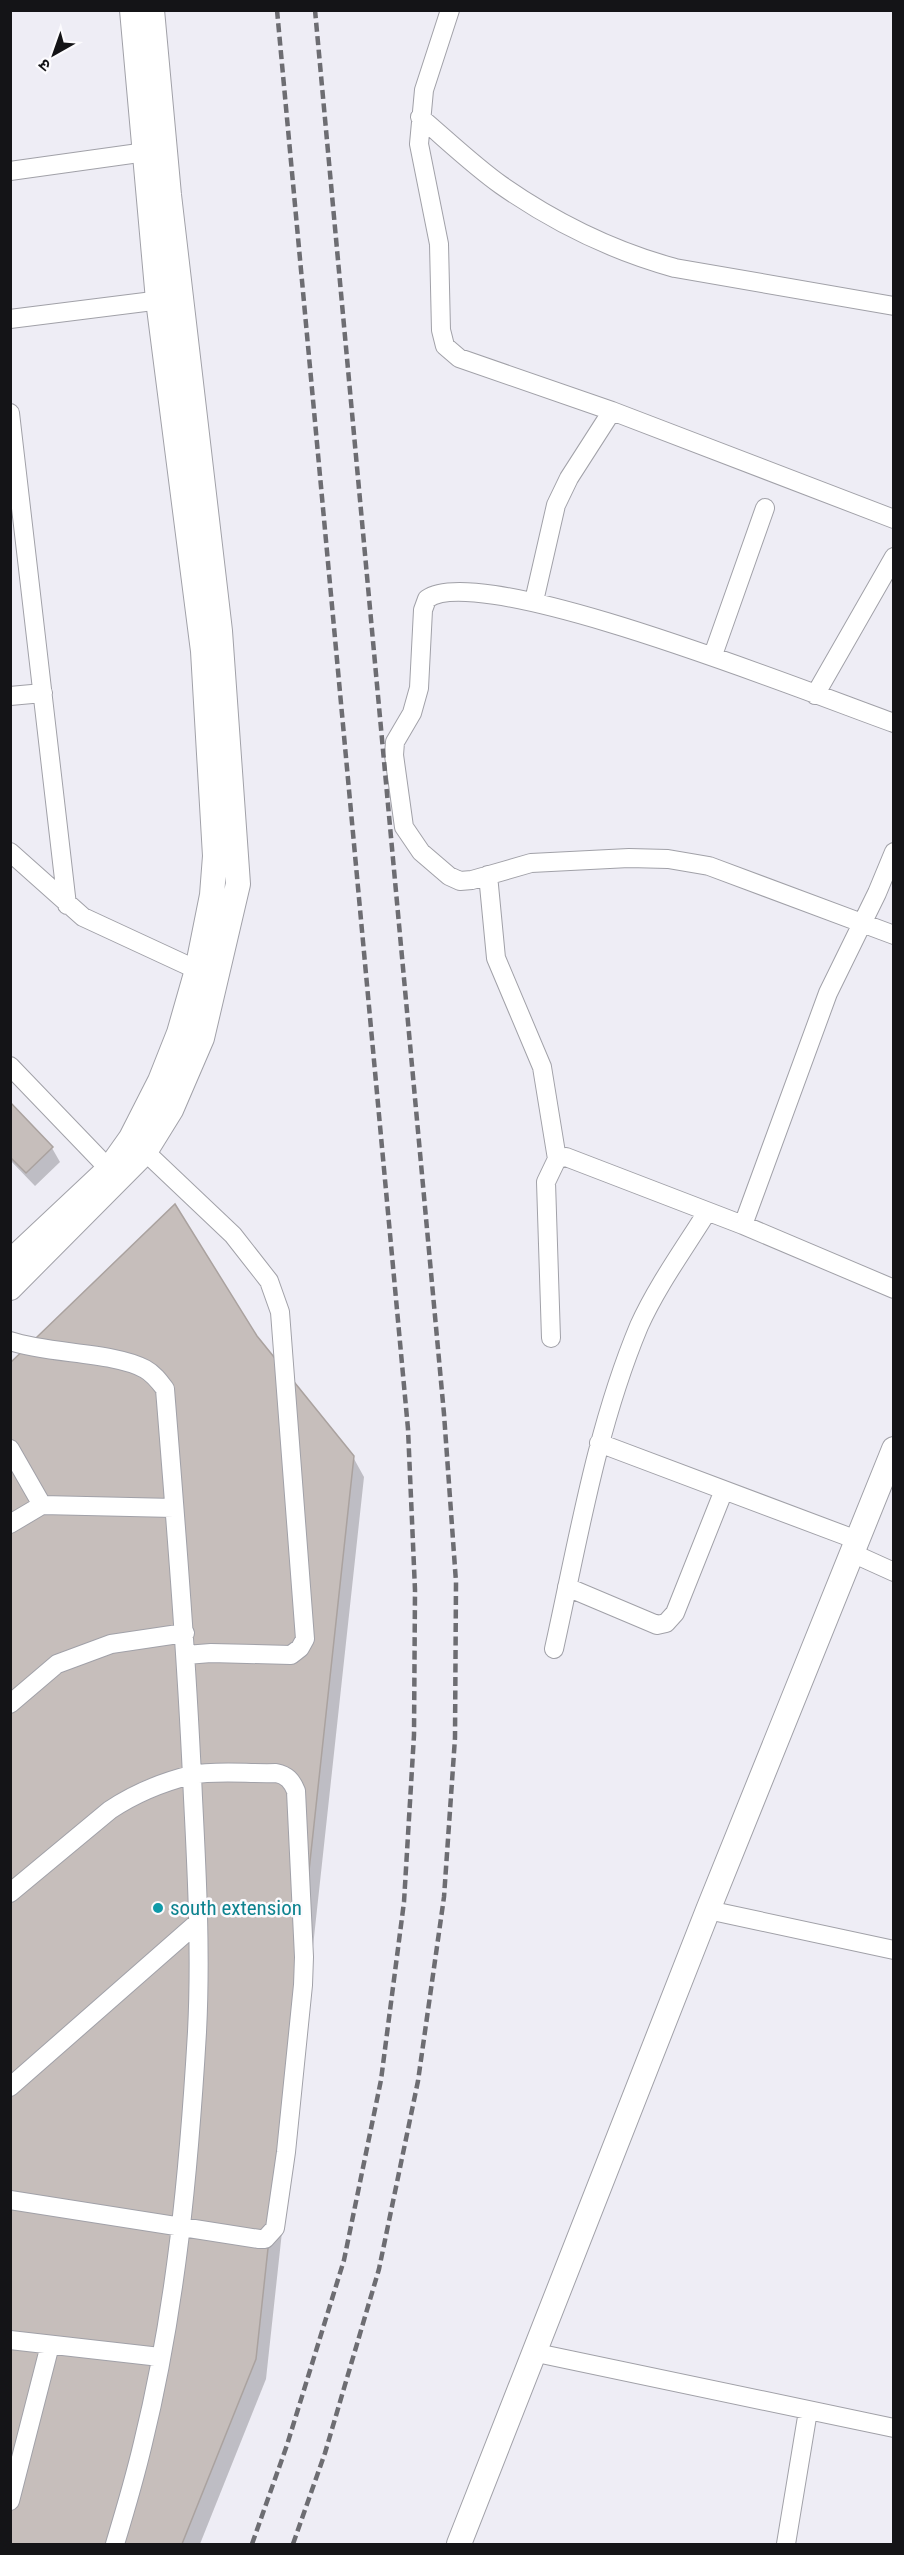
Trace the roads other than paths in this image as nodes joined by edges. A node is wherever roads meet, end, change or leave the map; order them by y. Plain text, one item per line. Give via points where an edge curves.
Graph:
1 (132, 10) edge
2 (152, 10) edge
3 (450, 10) edge
4 (420, 117) junction
5 (146, 152) junction
6 (10, 171) edge
7 (170, 299) junction
8 (894, 306) edge
9 (10, 319) edge
10 (612, 411) junction
11 (10, 413) edge
12 (765, 508) dead end
13 (894, 519) edge
14 (894, 557) edge
15 (534, 601) junction
16 (713, 655) junction
17 (42, 693) junction
18 (815, 695) junction
19 (10, 696) edge
20 (894, 723) edge
21 (10, 852) edge
22 (894, 852) edge
23 (488, 875) junction
24 (67, 905) junction
25 (864, 922) junction
26 (894, 935) edge
27 (207, 974) junction
28 (10, 1066) edge
29 (138, 1145) junction
30 (557, 1159) junction
31 (109, 1169) junction
32 (707, 1212) junction
33 (743, 1225) junction
34 (10, 1262) edge
35 (10, 1288) edge
36 (894, 1289) edge
37 (551, 1338) dead end
38 (10, 1341) edge
39 (599, 1443) junction
40 (10, 1449) edge
41 (894, 1449) edge
42 (724, 1490) junction
43 (42, 1505) junction
44 (174, 1508) junction
45 (10, 1524) edge
46 (854, 1546) junction
47 (894, 1572) edge
48 (567, 1587) junction
49 (185, 1633) junction
50 (554, 1649) dead end
51 (186, 1655) junction
52 (10, 1704) edge
53 (193, 1775) junction
54 (10, 1893) edge
55 (708, 1910) junction
56 (197, 1923) junction
57 (894, 1950) edge
58 (10, 2087) edge
59 (10, 2200) edge
60 (180, 2227) junction
61 (10, 2340) edge
62 (50, 2345) junction
63 (532, 2352) junction
64 (160, 2357) junction
65 (808, 2411) junction
66 (894, 2428) edge
67 (10, 2501) edge
68 (115, 2544) edge
69 (459, 2544) edge
70 (786, 2544) edge

1 - 5 street
2 - 7 street
3 - 4 street via 424,90
4 - 8 street via 500,184 546,214 610,246 675,268
4 - 10 street via 419,144 439,244 441,330 445,346 459,358
5 - 6 street
5 - 7 street
7 - 9 street
7 - 27 street via 220,632 237,851 238,884
10 - 13 street
10 - 15 street via 556,505
11 - 17 street
12 - 16 street
14 - 18 street
15 - 16 street
15 - 23 street via 453,590 427,599 419,688 412,712 395,742 400,813 411,840 449,876 460,881
16 - 18 street
17 - 19 street
17 - 24 street
18 - 20 street
21 - 24 street
22 - 25 street
23 - 25 street via 531,863 668,860 709,866
23 - 30 street via 496,958 542,1067
24 - 27 street via 104,928
25 - 26 street
25 - 33 street via 828,993
27 - 29 street via 202,1038 188,1074 171,1110
28 - 31 street
29 - 31 street
29 - 35 street
29 - 51 street via 233,1235 269,1281 280,1312 305,1639 291,1654
30 - 32 street via 566,1157 594,1166
30 - 37 street via 546,1182
31 - 34 street
32 - 33 street
32 - 39 street via 649,1306
33 - 36 street
38 - 44 street via 122,1362 144,1368 156,1378 165,1389
39 - 42 street
39 - 48 street
40 - 43 street
41 - 46 street
42 - 46 street
42 - 48 street via 675,1613 666,1623 657,1625
43 - 44 street
43 - 45 street
44 - 49 street
46 - 47 street
46 - 55 street
48 - 50 street
49 - 51 street
49 - 52 street via 111,1644 57,1664
51 - 53 street
53 - 54 street via 128,1798
53 - 56 street
53 - 60 street via 276,1773 292,1782 298,1803 304,1957 275,2228 260,2239
55 - 57 street
55 - 63 street
56 - 58 street
56 - 60 street via 197,2030
59 - 60 street
60 - 64 street
61 - 62 street
62 - 64 street
62 - 67 street
63 - 65 street
63 - 69 street
64 - 68 street via 144,2443
65 - 66 street
65 - 70 street

